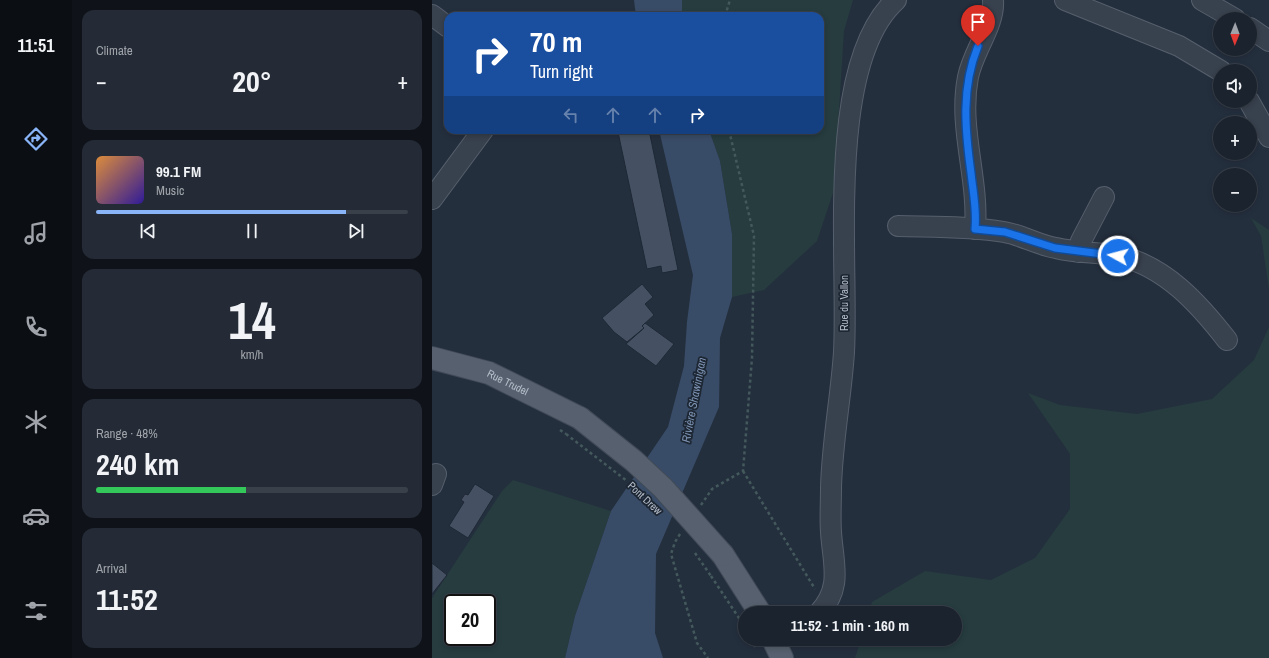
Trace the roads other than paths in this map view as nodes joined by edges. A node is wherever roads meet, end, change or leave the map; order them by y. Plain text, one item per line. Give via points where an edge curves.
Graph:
1 (896, 0) edge
2 (993, 0) edge
3 (1065, 0) edge
4 (1202, 0) edge
5 (1223, 12) edge
6 (432, 14) edge
7 (444, 24) edge
8 (1257, 33) edge
9 (1269, 41) edge
10 (1213, 66) edge
11 (1253, 108) edge
12 (480, 134) edge
13 (1269, 137) edge
14 (1104, 197) dead end
15 (432, 199) edge
16 (898, 226) dead end
17 (975, 229) junction
18 (1078, 252) junction
19 (1226, 340) dead end
20 (432, 358) edge
21 (573, 426) joint
22 (756, 606) edge
23 (824, 606) edge

1 - 23 street, Rue du Vallon via 881,17 869,40 856,74 851,105 844,212 844,351 831,483 831,532 836,577 833,591
2 - 17 street via 993,12 971,64 966,97 967,136 976,207
3 - 10 street via 1179,46
4 - 5 street
6 - 7 street
8 - 9 street
11 - 13 street
12 - 15 street
14 - 18 street
16 - 17 street
17 - 18 street via 1005,232 1045,246
18 - 19 street via 1118,256 1146,266 1194,301
20 - 21 main road, Rue Trudel via 489,373
21 - 22 main road, Pont Drew, bridge via 634,461 663,488 723,555

